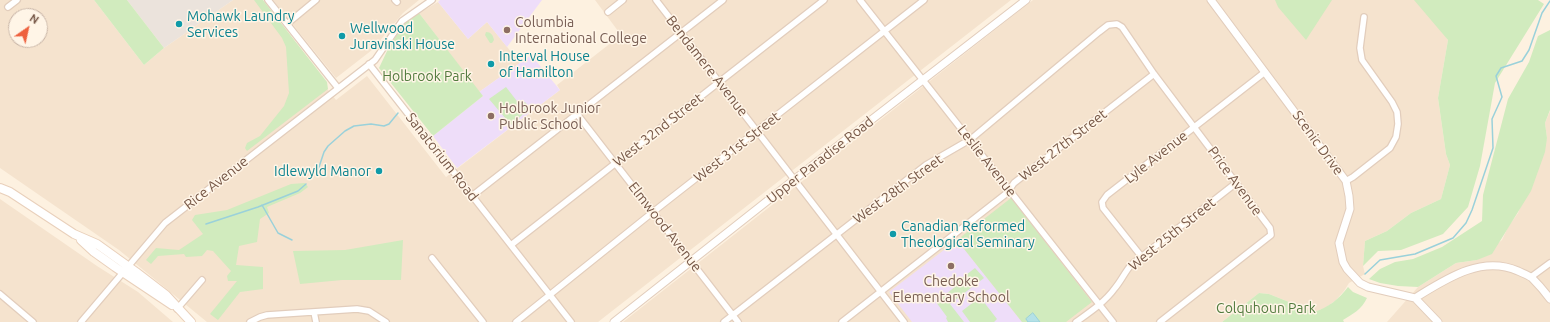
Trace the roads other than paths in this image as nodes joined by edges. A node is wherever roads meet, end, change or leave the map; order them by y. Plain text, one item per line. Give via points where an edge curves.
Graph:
1 (17, 0) edge
2 (268, 0) edge
3 (316, 0) edge
4 (432, 0) edge
5 (623, 0) edge
6 (656, 0) edge
7 (723, 0) edge
8 (824, 0) edge
9 (860, 0) edge
10 (924, 0) edge
11 (1026, 0) edge
12 (1211, 0) edge
13 (8, 7) dead end
14 (608, 12) dead end
15 (1364, 17) dead end
16 (287, 24) junction
17 (1108, 25) joint
18 (884, 31) junction
19 (681, 32) junction
20 (369, 64) junction
21 (1265, 72) junction
22 (1154, 74) junction
23 (924, 79) junction
24 (720, 82) junction
25 (338, 88) junction
26 (577, 114) junction
27 (1195, 127) junction
28 (758, 132) junction
29 (970, 139) junction
30 (616, 164) junction
31 (795, 179) junction
32 (1346, 181) junction
33 (0, 182) edge
34 (1236, 183) junction
35 (0, 188) edge
36 (1010, 190) junction
37 (10, 192) junction
38 (472, 196) junction
39 (653, 212) junction
40 (837, 234) junction
41 (511, 245) junction
42 (1141, 256) junction
43 (432, 258) dead end
44 (692, 261) junction
45 (1550, 263) edge
46 (126, 269) junction
47 (1531, 277) junction
48 (202, 280) dead end
49 (881, 292) junction
50 (0, 294) edge
51 (550, 295) junction
52 (1415, 298) junction
53 (1550, 299) edge
54 (1100, 304) junction
55 (177, 309) junction
56 (314, 312) junction
57 (733, 315) junction
58 (32, 322) edge
59 (81, 322) edge
60 (191, 322) edge
61 (250, 322) edge
62 (316, 322) edge
63 (386, 322) edge
64 (483, 322) edge
65 (516, 322) edge
66 (571, 322) edge
67 (614, 322) edge
68 (724, 322) edge
69 (738, 322) edge
70 (842, 322) edge
71 (904, 322) edge
72 (1076, 322) edge
73 (1113, 322) edge
74 (1160, 322) edge
75 (1438, 322) edge

1 - 13 street
2 - 16 street
3 - 16 street
4 - 20 street via 402,21 378,56
5 - 14 street
6 - 19 street, Bendamere Avenue
7 - 19 street
8 - 24 street, West 32nd Street
9 - 18 street, Leslie Avenue
10 - 18 street, West 31st Street
11 - 23 street, Upper Paradise Road
12 - 21 street, Scenic Drive
15 - 32 street via 1360,48 1362,60 1392,102 1397,112 1398,124 1396,137 1390,148
16 - 25 street
17 - 22 street, Price Avenue via 1116,24 1122,27
17 - 29 street, West 28th Street
18 - 23 street, Leslie Avenue
18 - 28 street, West 31st Street
19 - 24 street, Bendamere Avenue
19 - 26 street
20 - 25 street, Rice Avenue
20 - 38 street, Sanatorium Road
21 - 27 street, Lyle Avenue
21 - 32 street, Scenic Drive
22 - 27 street, Price Avenue
22 - 36 street, West 27th Street via 1014,183
23 - 29 street, Leslie Avenue
23 - 31 street, Upper Paradise Road
24 - 28 street, Bendamere Avenue
24 - 30 street, West 32nd Street
25 - 46 street, Rice Avenue via 165,223
26 - 30 street, Elmwood Avenue
26 - 38 street
27 - 34 street, Price Avenue
27 - 42 street, Lyle Avenue via 1102,202 1103,208
28 - 31 street, Bendamere Avenue
28 - 39 street, West 31st Street
29 - 36 street, Leslie Avenue
29 - 40 street, West 28th Street via 926,165
30 - 39 street, Elmwood Avenue
30 - 41 street, West 32nd Street
31 - 40 street, Bendamere Avenue
31 - 44 street, Upper Paradise Road
32 - 52 street, Scenic Drive via 1350,209 1339,243 1347,269 1360,283 1368,287
33 - 37 main road
34 - 42 street, West 25th Street
34 - 74 street, Price Avenue via 1270,228 1271,235
35 - 37 main road
36 - 49 street, West 27th Street
36 - 54 street, Leslie Avenue
37 - 46 main road via 74,234 94,252
38 - 41 street, Sanatorium Road
39 - 44 street, Elmwood Avenue
39 - 51 street, West 31st Street
40 - 49 street, Bendamere Avenue
40 - 57 street, West 28th Street
41 - 51 street, Sanatorium Road
42 - 54 street, West 25th Street
43 - 64 street
44 - 57 street, Elmwood Avenue
44 - 67 street, Upper Paradise Road
45 - 47 street
46 - 55 main road via 162,300
46 - 59 street, Rice Avenue
47 - 52 street via 1511,268 1485,265 1442,281
47 - 53 street
48 - 55 street
49 - 70 street, West 27th Street
49 - 71 street, Bendamere Avenue
50 - 58 street
51 - 65 street, West 31st Street
51 - 66 street, Sanatorium Road
52 - 75 street
54 - 72 street, West 25th Street
54 - 73 street, Leslie Avenue
55 - 60 main road
56 - 61 street via 268,315
56 - 62 street
56 - 63 street via 357,309 369,311
57 - 68 street, West 28th Street
57 - 69 street, Elmwood Avenue

